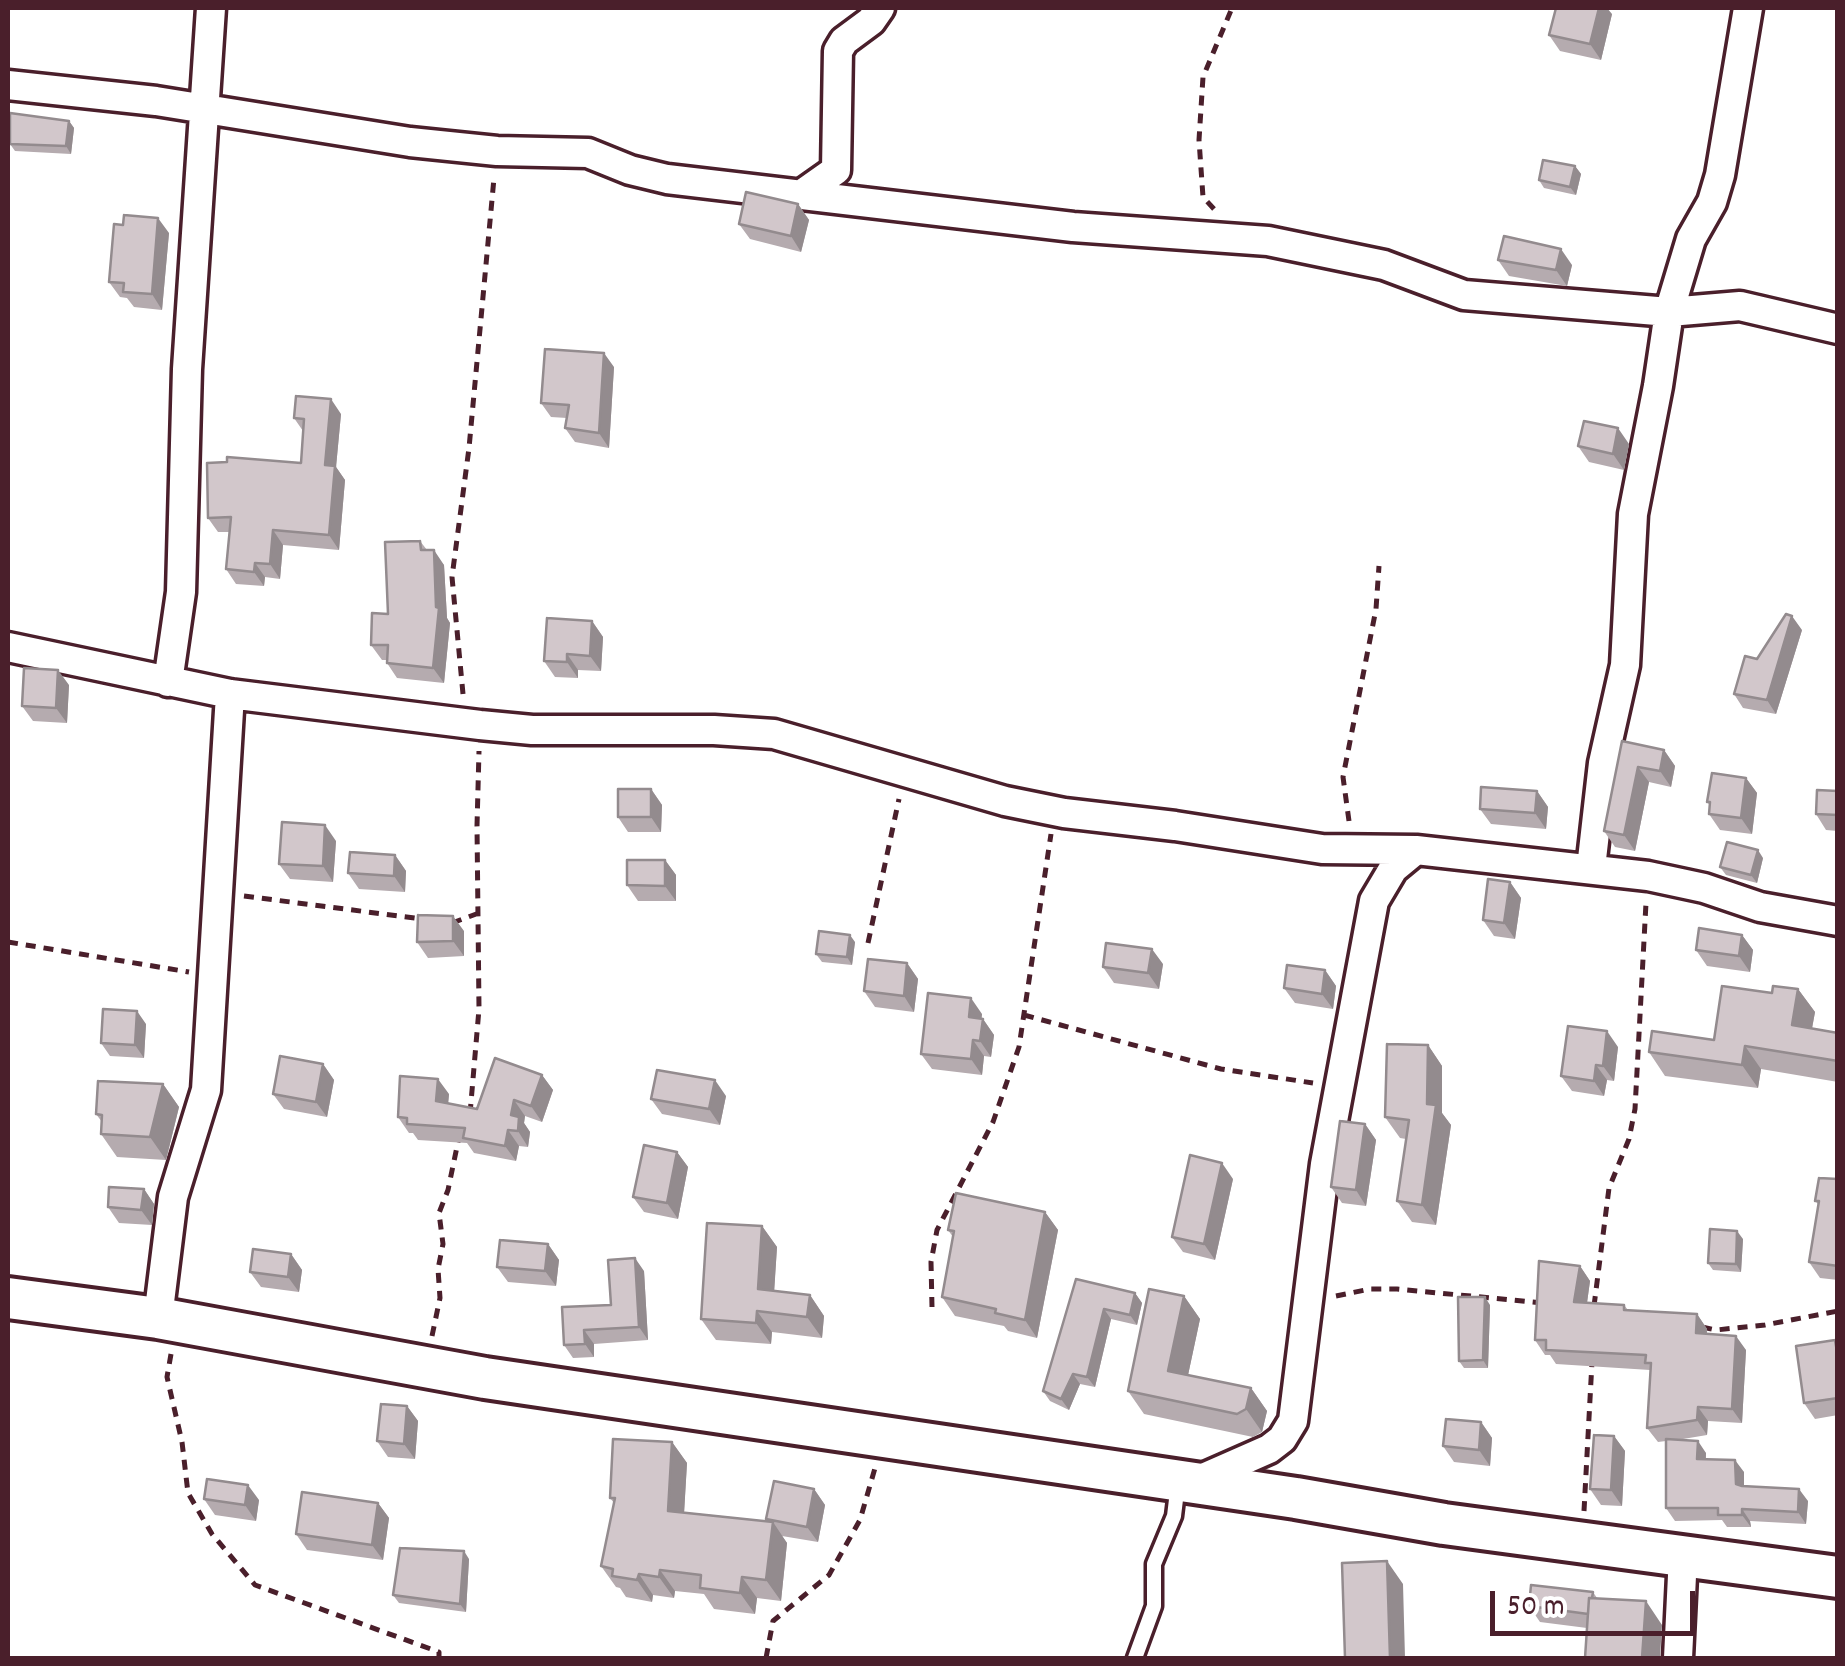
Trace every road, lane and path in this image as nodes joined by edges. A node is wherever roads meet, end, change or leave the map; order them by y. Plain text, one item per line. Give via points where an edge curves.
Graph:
1 (211, 8) edge
2 (880, 8) edge
3 (1232, 8) edge
4 (1748, 8) edge
5 (8, 85) edge
6 (205, 109) junction
7 (497, 150) junction
8 (802, 194) junction
9 (1208, 236) junction
10 (1669, 312) junction
11 (1838, 329) edge
12 (1378, 566) dead end
13 (8, 647) edge
14 (168, 682) junction
15 (230, 694) junction
16 (480, 725) junction
17 (906, 772) junction
18 (1054, 812) junction
19 (1373, 850) junction
20 (1416, 850) junction
21 (1590, 868) junction
22 (1648, 876) junction
23 (216, 893) junction
24 (480, 913) junction
25 (1838, 921) edge
26 (8, 942) edge
27 (868, 943) dead end
28 (212, 976) junction
29 (1024, 1016) junction
30 (1339, 1087) junction
31 (8, 1298) edge
32 (1307, 1304) junction
33 (1552, 1304) edge
34 (1583, 1306) edge
35 (932, 1307) dead end
36 (1838, 1311) edge
37 (168, 1320) junction
38 (1699, 1327) edge
39 (445, 1346) dead end
40 (1592, 1361) edge
41 (884, 1436) junction
42 (1184, 1483) junction
43 (1582, 1541) junction
44 (1683, 1555) junction
45 (1838, 1577) edge
46 (439, 1658) edge
47 (766, 1658) edge
48 (1135, 1658) edge
49 (1678, 1658) edge

1 - 6 street
2 - 8 street via 838,51 836,170
3 - 9 path via 1202,77 1204,196 1216,212
4 - 10 street via 1720,175
5 - 6 street
6 - 7 street
6 - 14 street via 187,369 181,592
7 - 8 street via 588,153 648,176
7 - 16 path via 452,577 462,692
8 - 9 street
9 - 10 street via 1384,264 1464,295
10 - 11 street via 1740,306
10 - 21 street via 1633,514 1625,665 1603,762
12 - 19 path via 1376,609 1343,777 1349,824
13 - 14 street
14 - 15 street
15 - 16 street
15 - 23 street
16 - 17 street via 774,734
16 - 24 path
17 - 18 street
17 - 27 path
18 - 19 street via 1322,849
18 - 29 path
19 - 20 street
20 - 21 street
20 - 30 street via 1393,869 1374,902
21 - 22 street
22 - 25 street
22 - 34 path via 1635,1110 1608,1188 1594,1307
23 - 24 path via 456,924
23 - 28 street
24 - 39 path via 472,1112 439,1213 440,1298 431,1336
26 - 28 path
28 - 37 street via 204,1105 178,1174
29 - 30 path via 1221,1069
29 - 35 path via 993,1122 937,1230
30 - 32 street
31 - 37 street
32 - 33 path via 1370,1289
32 - 42 street via 1289,1430 1269,1449
36 - 38 path via 1765,1325
37 - 41 street via 485,1378
37 - 46 path via 166,1377 188,1493 212,1534 255,1585 439,1652
40 - 43 path
41 - 42 street
41 - 47 path via 860,1520 829,1575 773,1622
42 - 43 street
42 - 48 lane via 1154,1564 1154,1606
43 - 44 street
44 - 45 street
44 - 49 street

